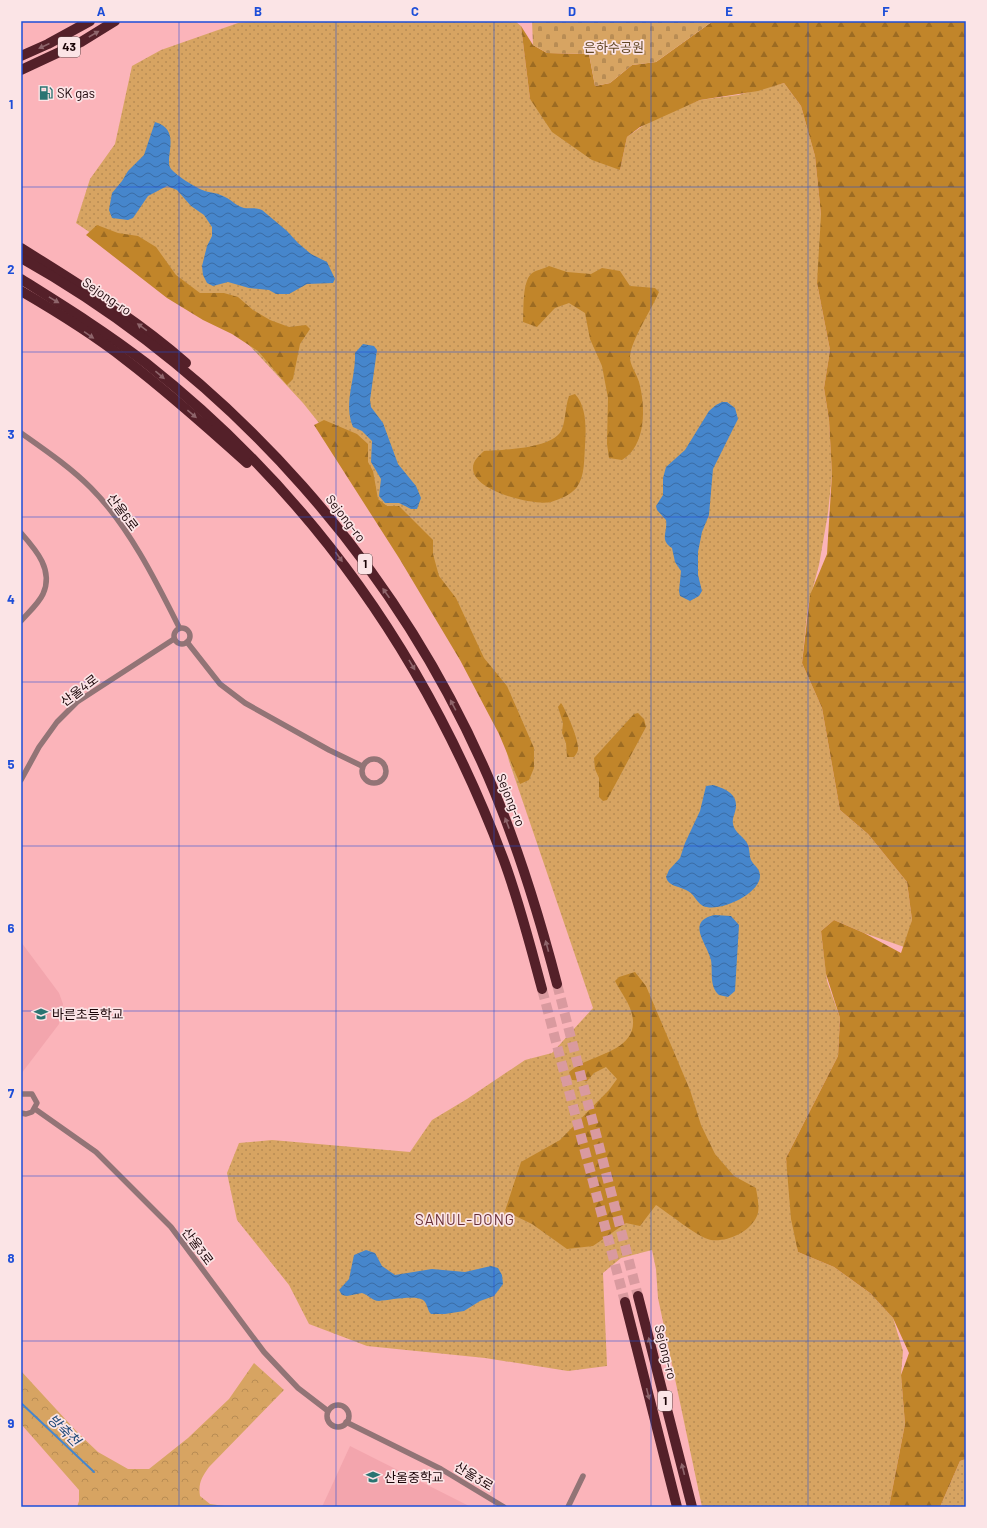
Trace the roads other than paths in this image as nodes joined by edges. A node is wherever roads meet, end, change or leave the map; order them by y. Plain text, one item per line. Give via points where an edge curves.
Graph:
1 (90, 21) edge
2 (115, 21) edge
3 (21, 56) edge
4 (21, 70) edge
5 (21, 248) edge
6 (21, 258) edge
7 (21, 279) edge
8 (21, 291) edge
9 (21, 434) edge
10 (21, 533) edge
11 (343, 535) junction
12 (329, 544) junction
13 (21, 621) edge
14 (179, 628) junction
15 (174, 639) junction
16 (187, 642) junction
17 (362, 766) junction
18 (21, 780) edge
19 (557, 984) tunnel mouth
20 (542, 989) tunnel mouth
21 (21, 1094) edge
22 (35, 1109) junction
23 (21, 1113) edge
24 (638, 1296) tunnel mouth
25 (625, 1302) tunnel mouth
26 (328, 1411) junction
27 (346, 1422) junction
28 (583, 1476) dead end
29 (504, 1507) edge
30 (568, 1507) edge
31 (677, 1507) edge
32 (692, 1507) edge

1 -> 3 highway, 43
4 -> 2 highway, 43 via 81,42
11 -> 5 highway via 306,481 218,391 157,338 115,307
6 - 11 highway, Sejong-ro / 1 via 101,306 157,347 211,392 297,478
7 -> 12 highway, 1 via 88,321 146,362 282,488
8 -> 12 highway via 125,359 268,482
9 - 14 street, 산울6로 via 66,466 92,489 126,531
10 - 13 street via 38,552 47,574 43,594
19 -> 11 highway, Sejong-ro / 1 via 520,856 466,731 424,652 389,596
12 -> 20 highway, 1 via 402,649 449,735 504,860
14 - 15 street via 174,633
14 - 16 street via 189,631
15 - 16 street via 180,644
15 - 18 street, 산울4로 via 77,702 57,722 38,747
16 - 17 street via 220,684 245,702
17 - 17 street via 362,774 367,781 378,782 384,777 385,769 379,760 371,759
21 - 22 street via 28,1093 34,1096
22 - 23 street via 30,1114
22 - 26 street, 산울3로 via 96,1152 171,1227 264,1352 298,1388
32 -> 24 highway, Sejong-ro / 1
25 -> 31 highway, 1
26 - 27 street via 328,1421 333,1426 340,1426
26 - 27 street via 336,1405 343,1407 348,1412
27 - 29 street, 산울3로 via 440,1468
28 - 30 street

